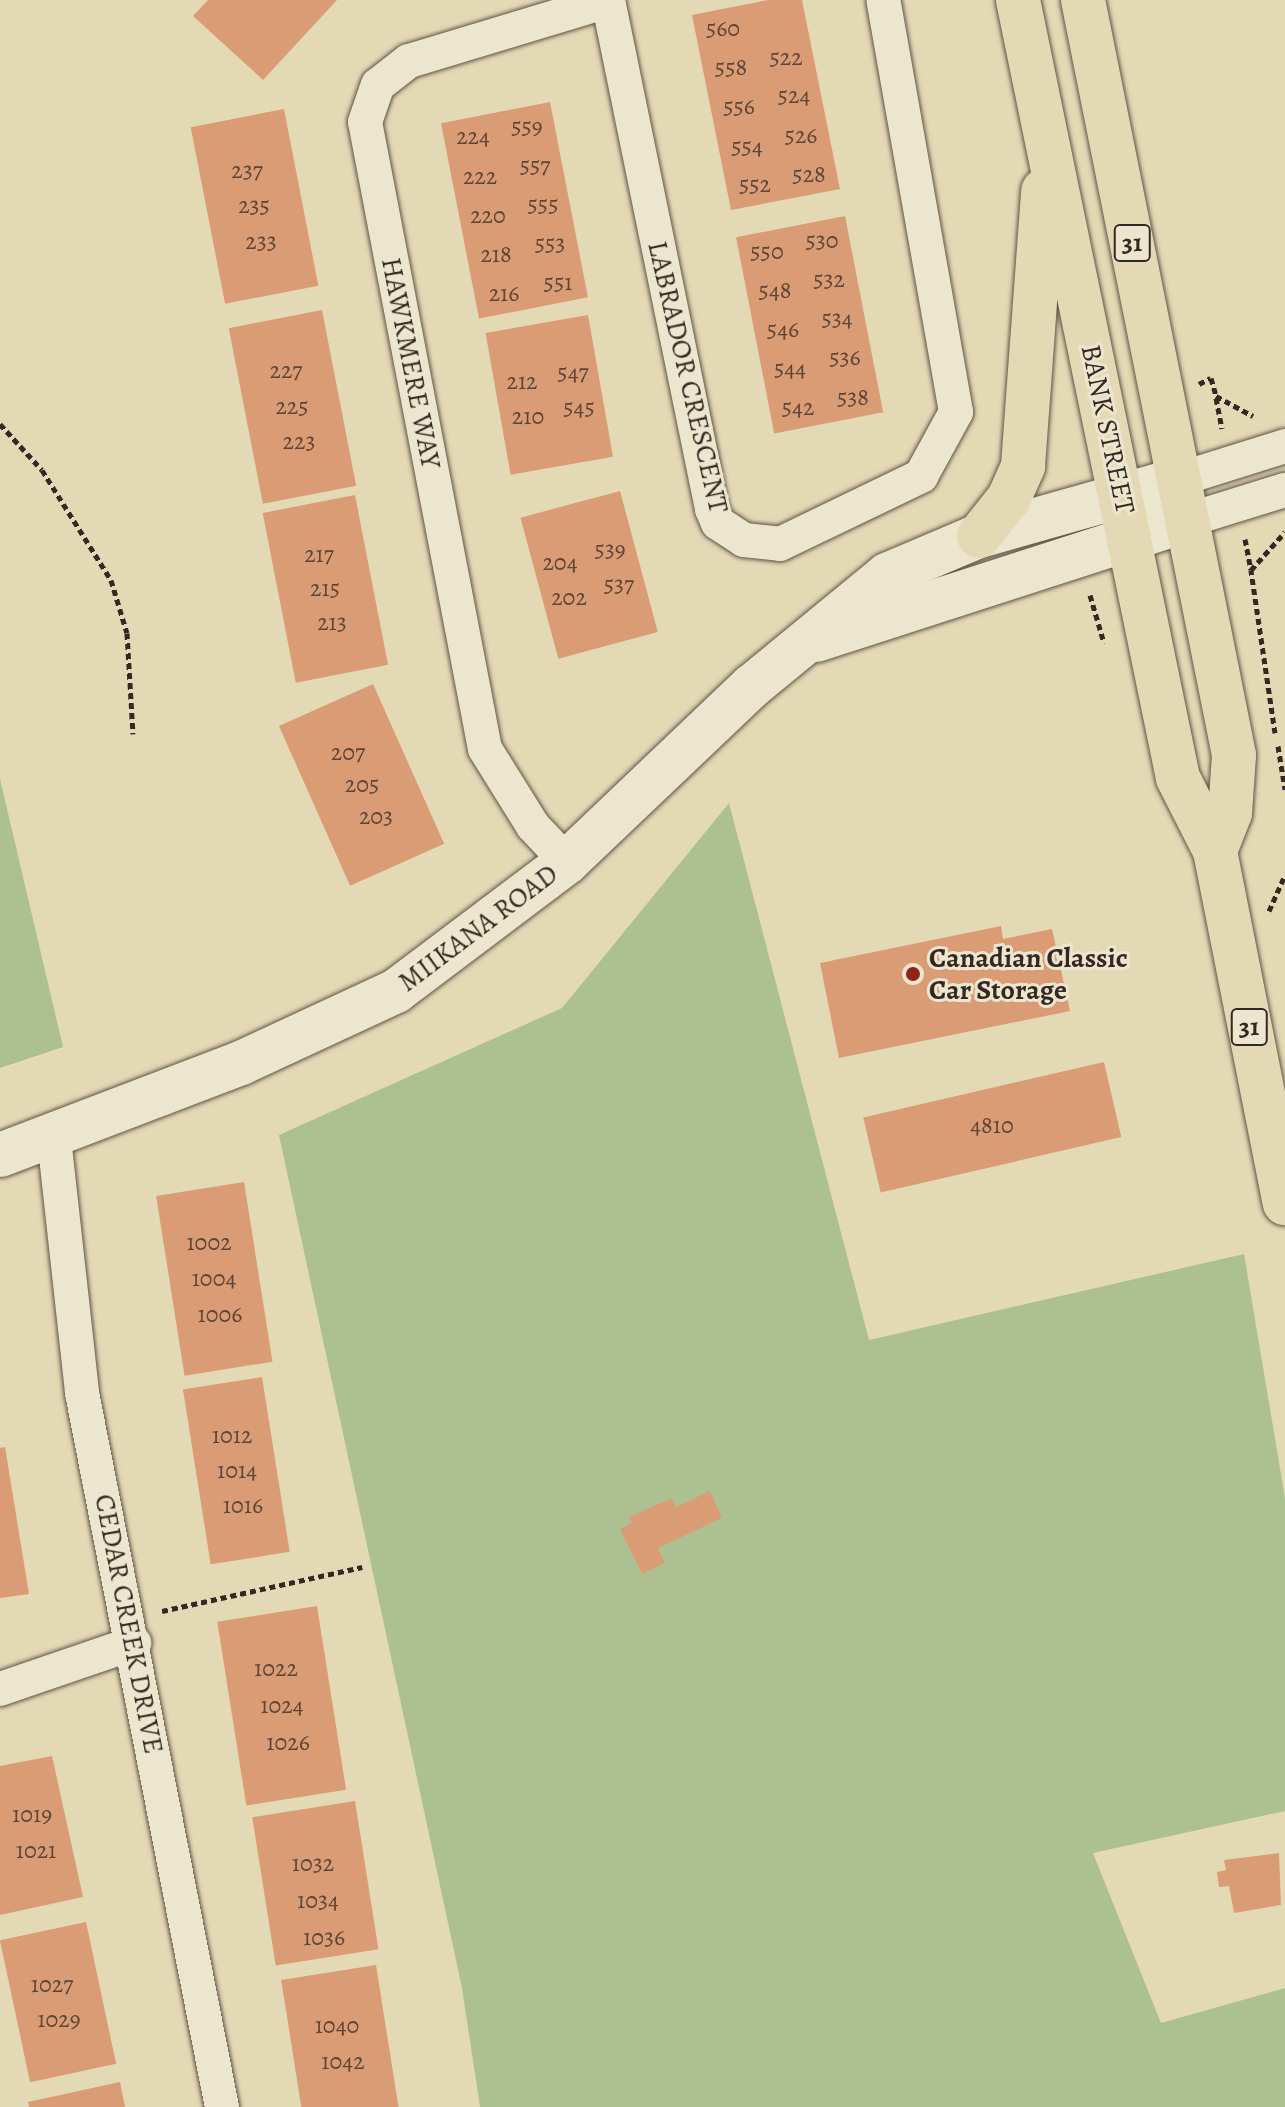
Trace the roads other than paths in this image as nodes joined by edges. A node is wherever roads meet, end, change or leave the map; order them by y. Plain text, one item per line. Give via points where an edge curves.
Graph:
1 (608, 0) edge
2 (883, 0) edge
3 (1018, 0) edge
4 (1083, 0) edge
5 (1047, 149) junction
6 (1285, 446) edge
7 (1285, 490) edge
8 (1184, 499) junction
9 (1127, 516) junction
10 (979, 536) junction
11 (806, 642) junction
12 (1215, 851) junction
13 (567, 862) junction
14 (54, 1138) junction
15 (0, 1155) edge
16 (1285, 1203) edge
17 (132, 1630) junction
18 (0, 1689) edge
19 (222, 2107) edge

1 - 2 street, LABRADOR CRESCENT via 712,509 718,523 744,540 780,544 921,476 956,412
1 - 13 street, HAWKMERE WAY via 409,61 378,85 365,122 485,749 533,826
3 - 5 main road, BANK STREET / 31
4 - 8 main road, 31
5 - 9 main road, BANK STREET / 31
5 - 10 main road via 1023,466 1009,498
6 - 8 street
7 - 8 street
8 - 9 street, MIIKANA ROAD
8 - 12 main road, 31 via 1234,755 1230,813
9 - 10 street, MIIKANA ROAD
9 - 11 street, MIIKANA ROAD
9 - 12 main road, BANK STREET / 31 via 1178,778
10 - 11 street, MIIKANA ROAD via 887,575
11 - 13 street, MIIKANA ROAD
12 - 16 main road, BANK STREET / 31
13 - 14 street, MIIKANA ROAD via 396,991 281,1046
14 - 15 street, MIIKANA ROAD
14 - 17 street, CEDAR CREEK DRIVE via 82,1393
17 - 18 street
17 - 19 street, CEDAR CREEK DRIVE

